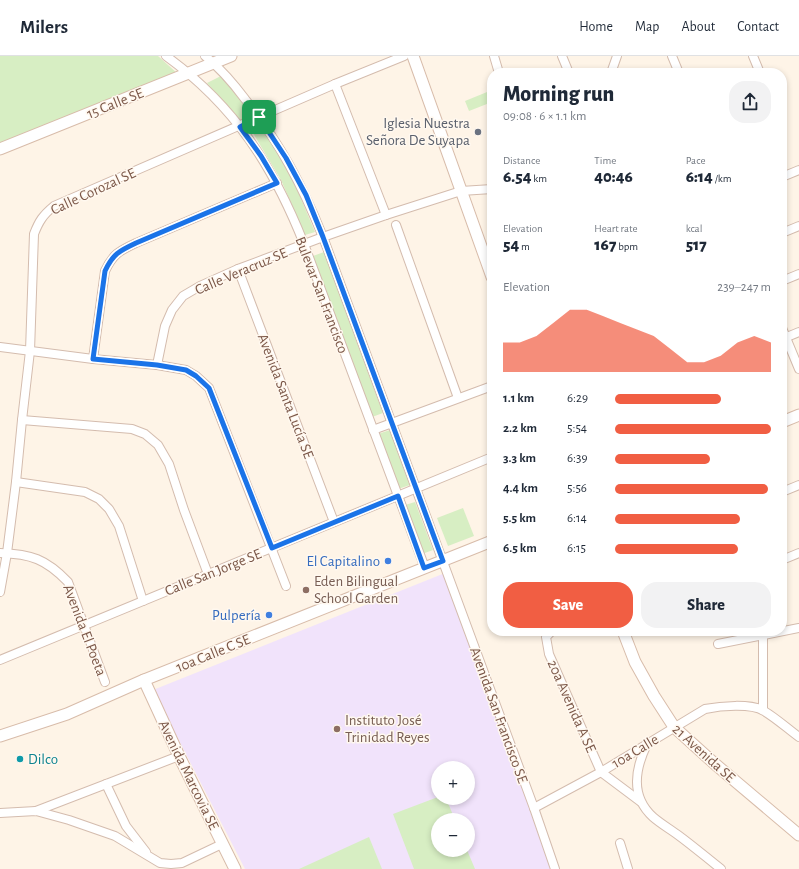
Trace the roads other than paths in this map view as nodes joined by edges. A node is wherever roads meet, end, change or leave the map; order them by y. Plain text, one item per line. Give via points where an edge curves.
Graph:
1 (166, 56) edge
2 (231, 56) edge
3 (404, 56) edge
4 (413, 56) edge
5 (494, 56) edge
6 (562, 56) edge
7 (617, 56) edge
8 (672, 56) edge
9 (753, 56) edge
10 (209, 59) edge
11 (498, 68) edge
12 (567, 68) edge
13 (613, 68) edge
14 (677, 68) edge
15 (758, 68) edge
16 (189, 73) junction
17 (335, 84) junction
18 (259, 117) junction
19 (240, 127) junction
20 (0, 149) edge
21 (799, 170) edge
22 (787, 175) edge
23 (277, 183) junction
24 (487, 189) edge
25 (461, 191) junction
26 (386, 215) junction
27 (396, 225) dead end
28 (799, 226) edge
29 (787, 230) edge
30 (323, 237) junction
31 (304, 244) junction
32 (487, 262) edge
33 (238, 269) junction
34 (799, 274) edge
35 (787, 279) edge
36 (799, 332) edge
37 (787, 337) edge
38 (787, 344) edge
39 (0, 347) edge
40 (30, 351) junction
41 (93, 359) junction
42 (157, 365) junction
43 (799, 369) edge
44 (487, 388) edge
45 (458, 398) junction
46 (799, 415) edge
47 (22, 420) junction
48 (787, 420) edge
49 (391, 423) junction
50 (373, 430) junction
51 (487, 459) edge
52 (16, 482) junction
53 (799, 485) edge
54 (416, 489) junction
55 (787, 490) edge
56 (398, 496) junction
57 (334, 522) junction
58 (487, 543) edge
59 (272, 548) junction
60 (4, 553) edge
61 (799, 553) edge
62 (787, 558) edge
63 (443, 561) junction
64 (424, 568) junction
65 (208, 574) junction
66 (286, 586) dead end
67 (0, 592) edge
68 (143, 601) junction
69 (84, 625) junction
70 (799, 628) edge
71 (787, 630) edge
72 (549, 636) edge
73 (625, 636) edge
74 (751, 636) edge
75 (763, 636) edge
76 (718, 644) dead end
77 (0, 660) edge
78 (144, 680) junction
79 (105, 682) dead end
80 (763, 710) junction
81 (674, 727) junction
82 (0, 736) edge
83 (799, 738) edge
84 (648, 743) junction
85 (179, 756) junction
86 (601, 772) junction
87 (106, 784) junction
88 (641, 802) junction
89 (534, 808) junction
90 (36, 811) junction
91 (0, 813) edge
92 (126, 826) junction
93 (799, 834) edge
94 (115, 836) junction
95 (620, 843) dead end
96 (222, 844) junction
97 (150, 856) junction
98 (235, 869) edge
99 (555, 869) edge
100 (628, 869) edge
101 (721, 869) edge

1 - 16 street, Bulevar San Francisco
2 - 10 street, 15 Calle SE
3 - 17 street, Calle Corozal SE
4 - 25 street
5 - 11 street
6 - 12 street
7 - 13 street
8 - 14 street
9 - 15 street
10 - 16 street, 15 Calle SE
10 - 18 street, Bulevar San Francisco via 236,87
16 - 19 street, Bulevar San Francisco
16 - 20 street, 15 Calle SE
17 - 18 street, Calle Corozal SE
17 - 26 street
18 - 19 street, Calle Corozal SE
18 - 30 street, Bulevar San Francisco via 306,195
19 - 23 street, Bulevar San Francisco
19 - 40 street, Calle Corozal SE via 54,206 44,215 37,224 34,234
21 - 22 street
23 - 31 street, Bulevar San Francisco
23 - 41 street via 136,243 111,259 105,271
24 - 25 street, Calle Veracruz SE
25 - 26 street, Calle Veracruz SE
25 - 32 street
26 - 30 street, Calle Veracruz SE
27 - 45 street
28 - 29 street
30 - 31 street, Calle Veracruz SE
30 - 49 street, Bulevar San Francisco
31 - 33 street, Calle Veracruz SE
31 - 50 street, Bulevar San Francisco
33 - 42 street, Calle Veracruz SE via 200,286 184,296 172,310 165,326
33 - 57 street, Avenida Santa Lucía SE
34 - 35 street
36 - 37 street
38 - 43 street
39 - 40 street
40 - 41 street
40 - 47 street, Calle Corozal SE
41 - 42 street
42 - 59 street via 186,370 209,388
44 - 45 street
45 - 49 street
46 - 48 street
47 - 52 street, Calle Corozal SE
47 - 65 street via 132,430 145,434 158,445 169,464
49 - 50 street
49 - 54 street, Bulevar San Francisco
50 - 56 street, Bulevar San Francisco
51 - 54 street, Calle San Jorge SE
52 - 60 street, Calle Corozal SE
52 - 68 street via 85,492 99,499 109,509 119,526
53 - 55 street
54 - 56 street, Calle San Jorge SE
54 - 63 street, Bulevar San Francisco
56 - 57 street, Calle San Jorge SE
56 - 64 street, Bulevar San Francisco
57 - 59 street, Calle San Jorge SE
58 - 63 street, 10a Calle C SE
59 - 65 street, Calle San Jorge SE
59 - 66 street
60 - 67 street, Calle Corozal SE
60 - 69 street, Avenida El Poeta via 38,559 56,569 68,582
61 - 62 street
63 - 64 street, 10a Calle C SE
63 - 89 street, Avenida San Francisco SE
64 - 78 street, 10a Calle C SE
65 - 68 street, Calle San Jorge SE
68 - 69 street, Calle San Jorge SE
69 - 77 street, Calle San Jorge SE
69 - 79 street, Avenida El Poeta
70 - 71 street
72 - 86 street, 20a Avenida A SE via 549,654
73 - 81 street, 21 Avenida SE via 635,662
74 - 76 street
75 - 80 street
78 - 82 street, 10a Calle C SE via 67,714
78 - 85 street, Avenida Marcovia SE
80 - 81 street, 10a Calle via 719,706 705,709
80 - 83 street
81 - 84 street, 10a Calle
81 - 93 street, 21 Avenida SE
84 - 86 street, 10a Calle
84 - 88 street via 638,771 637,784
85 - 87 street
85 - 96 street, Avenida Marcovia SE
86 - 88 street, 20a Avenida A SE
86 - 89 street, 10a Calle
87 - 90 street
87 - 92 street
88 - 101 street via 653,817
89 - 99 street, Avenida San Francisco SE
90 - 91 street
90 - 94 street
92 - 94 street
92 - 97 street
94 - 97 street
95 - 100 street
96 - 97 street via 182,863 160,863
96 - 98 street, Avenida Marcovia SE

